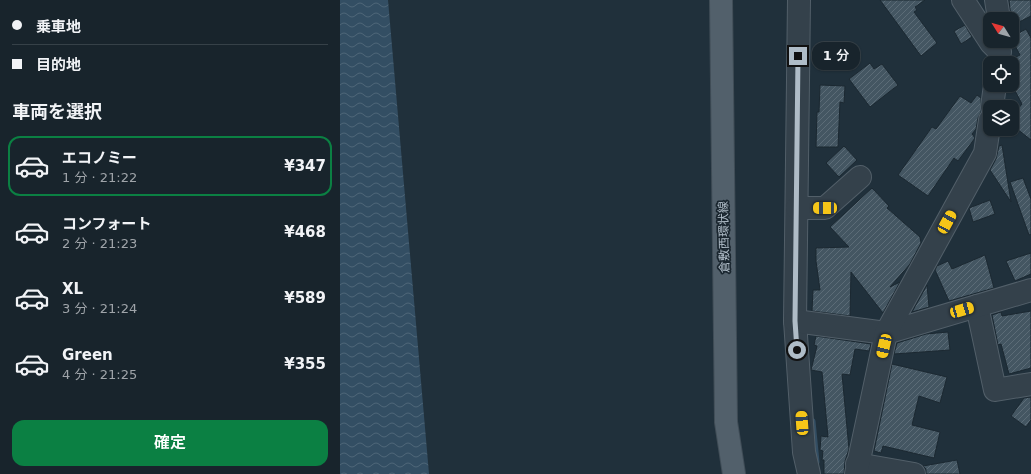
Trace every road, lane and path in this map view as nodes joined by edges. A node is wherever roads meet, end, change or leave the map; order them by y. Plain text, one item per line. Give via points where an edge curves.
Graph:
1 (721, 0) edge
2 (799, 0) edge
3 (963, 0) edge
4 (996, 0) edge
5 (998, 12) edge
6 (1000, 52) edge
7 (988, 136) edge
8 (860, 177) dead end
9 (803, 208) junction
10 (1031, 290) edge
11 (977, 306) junction
12 (802, 322) junction
13 (886, 333) junction
14 (1031, 384) edge
15 (857, 469) edge
16 (734, 474) edge
17 (809, 474) edge
18 (914, 474) edge

1 - 16 main road, 倉敷西環状線 via 726,422
2 - 9 street
3 - 6 street via 991,43
4 - 5 street
7 - 13 street via 985,152
8 - 9 street via 825,208
9 - 12 street
10 - 11 street
11 - 13 street
11 - 14 street via 995,390
12 - 13 street
12 - 17 street via 804,452
13 - 15 street
15 - 18 street

